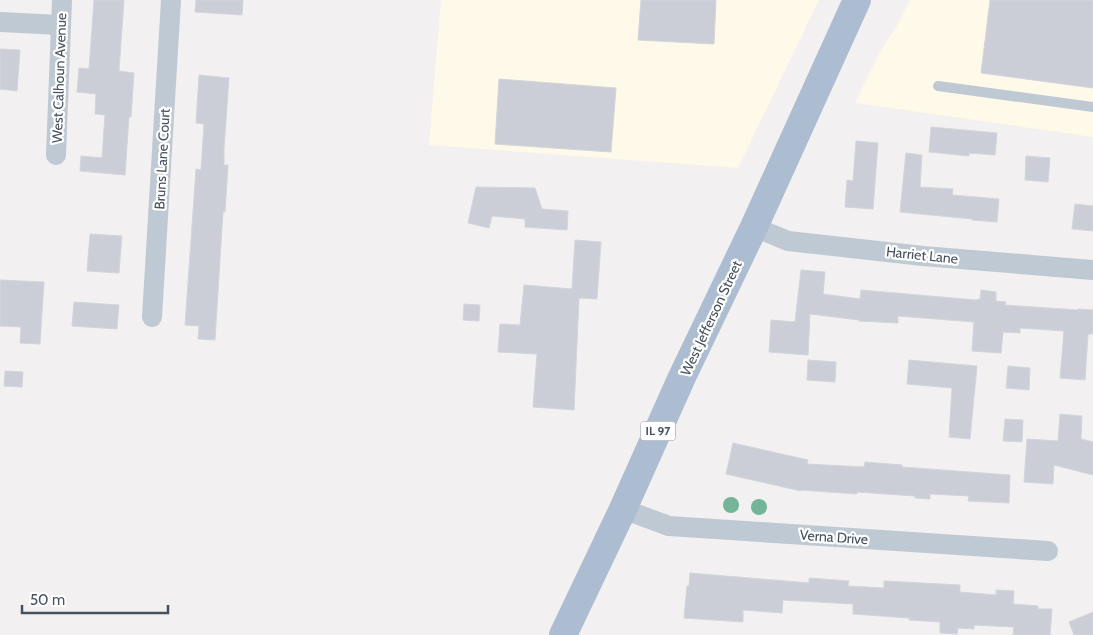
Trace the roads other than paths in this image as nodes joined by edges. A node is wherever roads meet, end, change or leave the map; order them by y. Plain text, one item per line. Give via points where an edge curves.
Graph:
1 (62, 0) edge
2 (171, 0) edge
3 (857, 0) edge
4 (0, 22) edge
5 (60, 25) junction
6 (938, 86) dead end
7 (1093, 106) edge
8 (56, 155) dead end
9 (754, 227) junction
10 (1093, 270) edge
11 (152, 317) dead end
12 (623, 509) junction
13 (1048, 551) dead end
14 (563, 635) edge

1 - 5 street, West Calhoun Avenue
2 - 11 street, Bruns Lane Court
3 - 9 main road, West Jefferson Street / IL 97
4 - 5 street
5 - 8 street, West Calhoun Avenue
6 - 7 lane
9 - 10 street, Harriet Lane via 788,241
9 - 12 main road, West Jefferson Street / IL 97
12 - 13 street, Verna Drive via 669,526
12 - 14 main road, West Jefferson Street / IL 97

